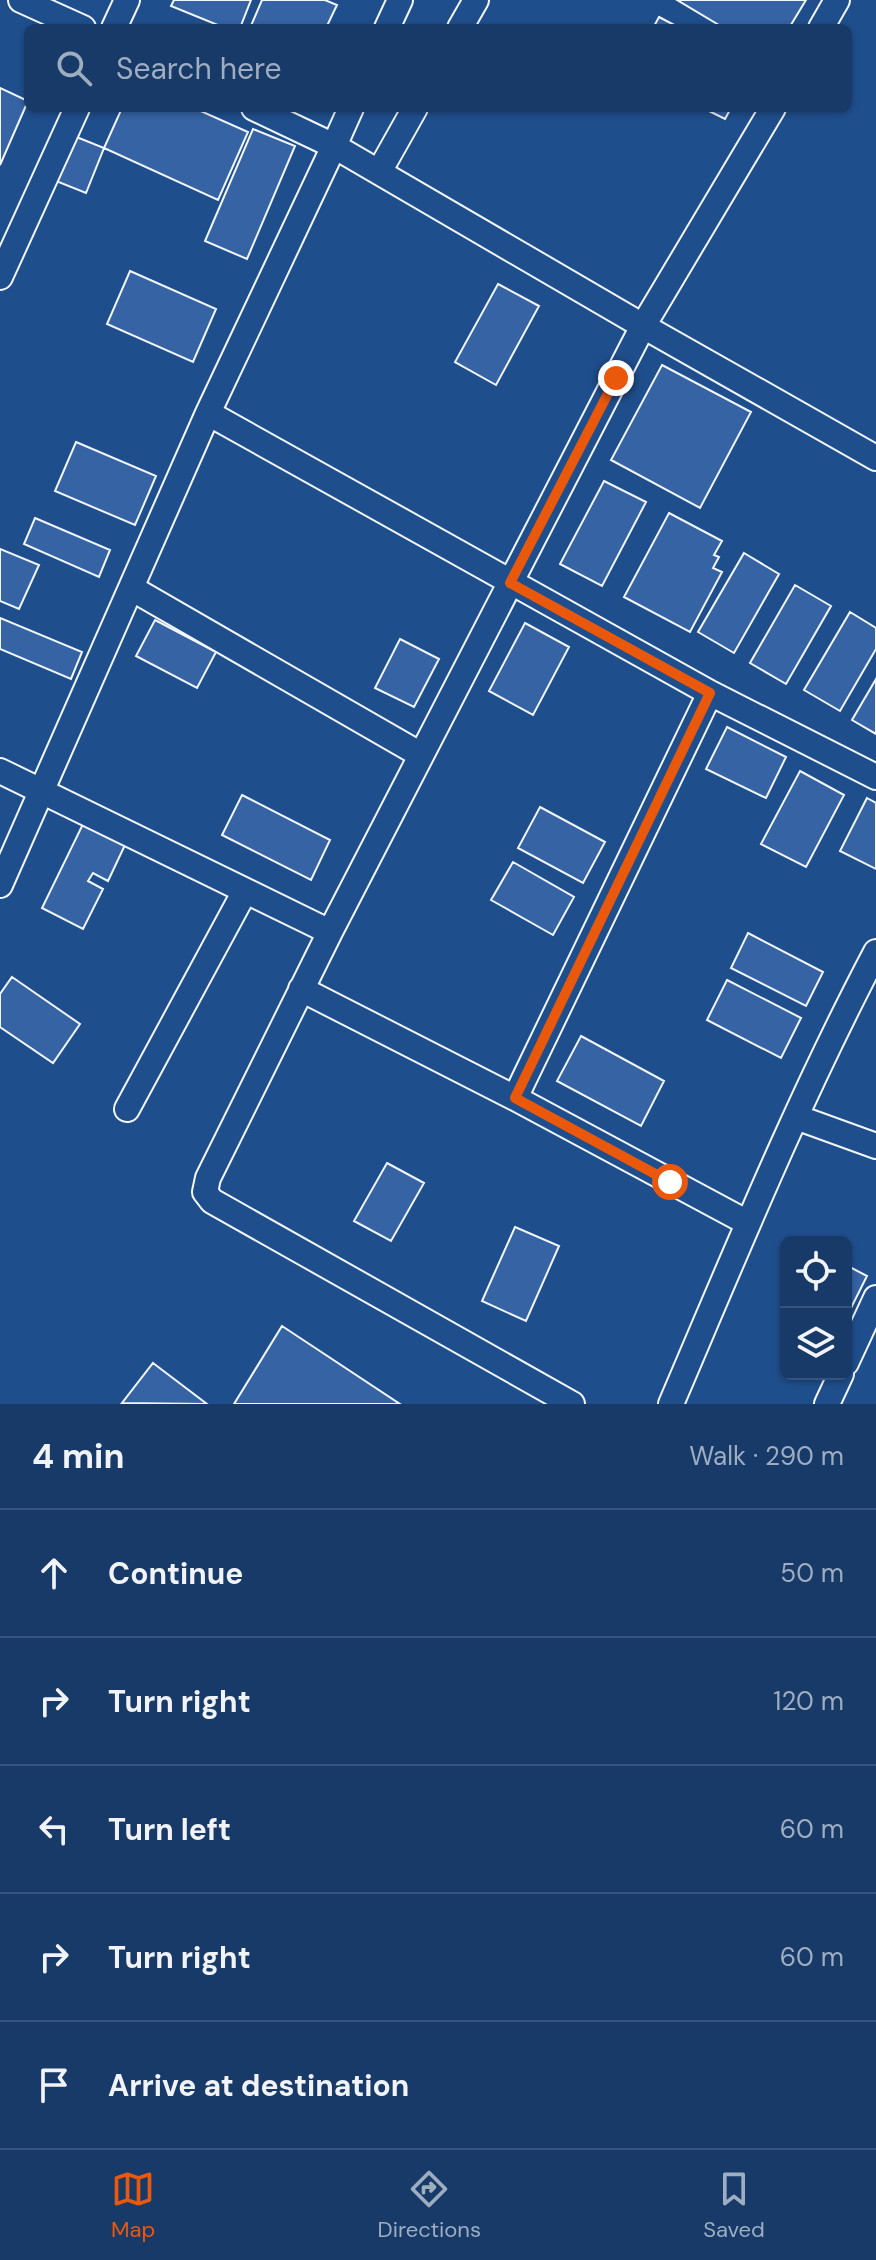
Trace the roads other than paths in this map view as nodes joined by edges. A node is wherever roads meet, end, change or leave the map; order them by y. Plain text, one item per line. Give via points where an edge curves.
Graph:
1 (21, 0) edge
2 (127, 0) edge
3 (400, 0) edge
4 (476, 0) edge
5 (837, 0) edge
6 (74, 24) edge
7 (116, 24) edge
8 (389, 24) edge
9 (462, 24) edge
10 (823, 24) edge
11 (75, 112) edge
12 (262, 112) edge
13 (349, 112) edge
14 (413, 112) edge
15 (771, 112) edge
16 (334, 146) junction
17 (379, 172) junction
18 (0, 277) edge
19 (643, 326) junction
20 (208, 413) junction
21 (876, 458) edge
22 (510, 583) junction
23 (131, 588) junction
24 (710, 693) junction
25 (421, 755) junction
26 (0, 771) edge
27 (876, 777) edge
28 (40, 789) junction
29 (0, 885) edge
30 (245, 891) junction
31 (330, 932) junction
32 (876, 952) edge
33 (301, 989) junction
34 (515, 1098) junction
35 (127, 1109) dead end
36 (796, 1117) junction
37 (876, 1146) edge
38 (748, 1223) junction
39 (876, 1298) edge
40 (852, 1350) edge
41 (838, 1380) edge
42 (572, 1404) edge
43 (671, 1404) edge
44 (827, 1404) edge

1 - 6 street
2 - 7 street
3 - 8 street
4 - 9 street
5 - 10 street
11 - 18 street
12 - 16 street
13 - 16 street
14 - 17 street
15 - 19 street
16 - 17 street
16 - 20 street
17 - 19 street
19 - 21 street
19 - 22 street
20 - 22 street
20 - 23 street
22 - 24 street
22 - 25 street
23 - 25 street
23 - 28 street
24 - 27 street
24 - 34 street
25 - 31 street
26 - 28 street
28 - 29 street
28 - 30 street
30 - 31 street
30 - 35 street
31 - 33 street
32 - 36 street
33 - 34 street
33 - 42 street via 205,1192 212,1201
34 - 38 street
36 - 37 street
36 - 38 street
38 - 43 street
39 - 40 street
41 - 44 street

